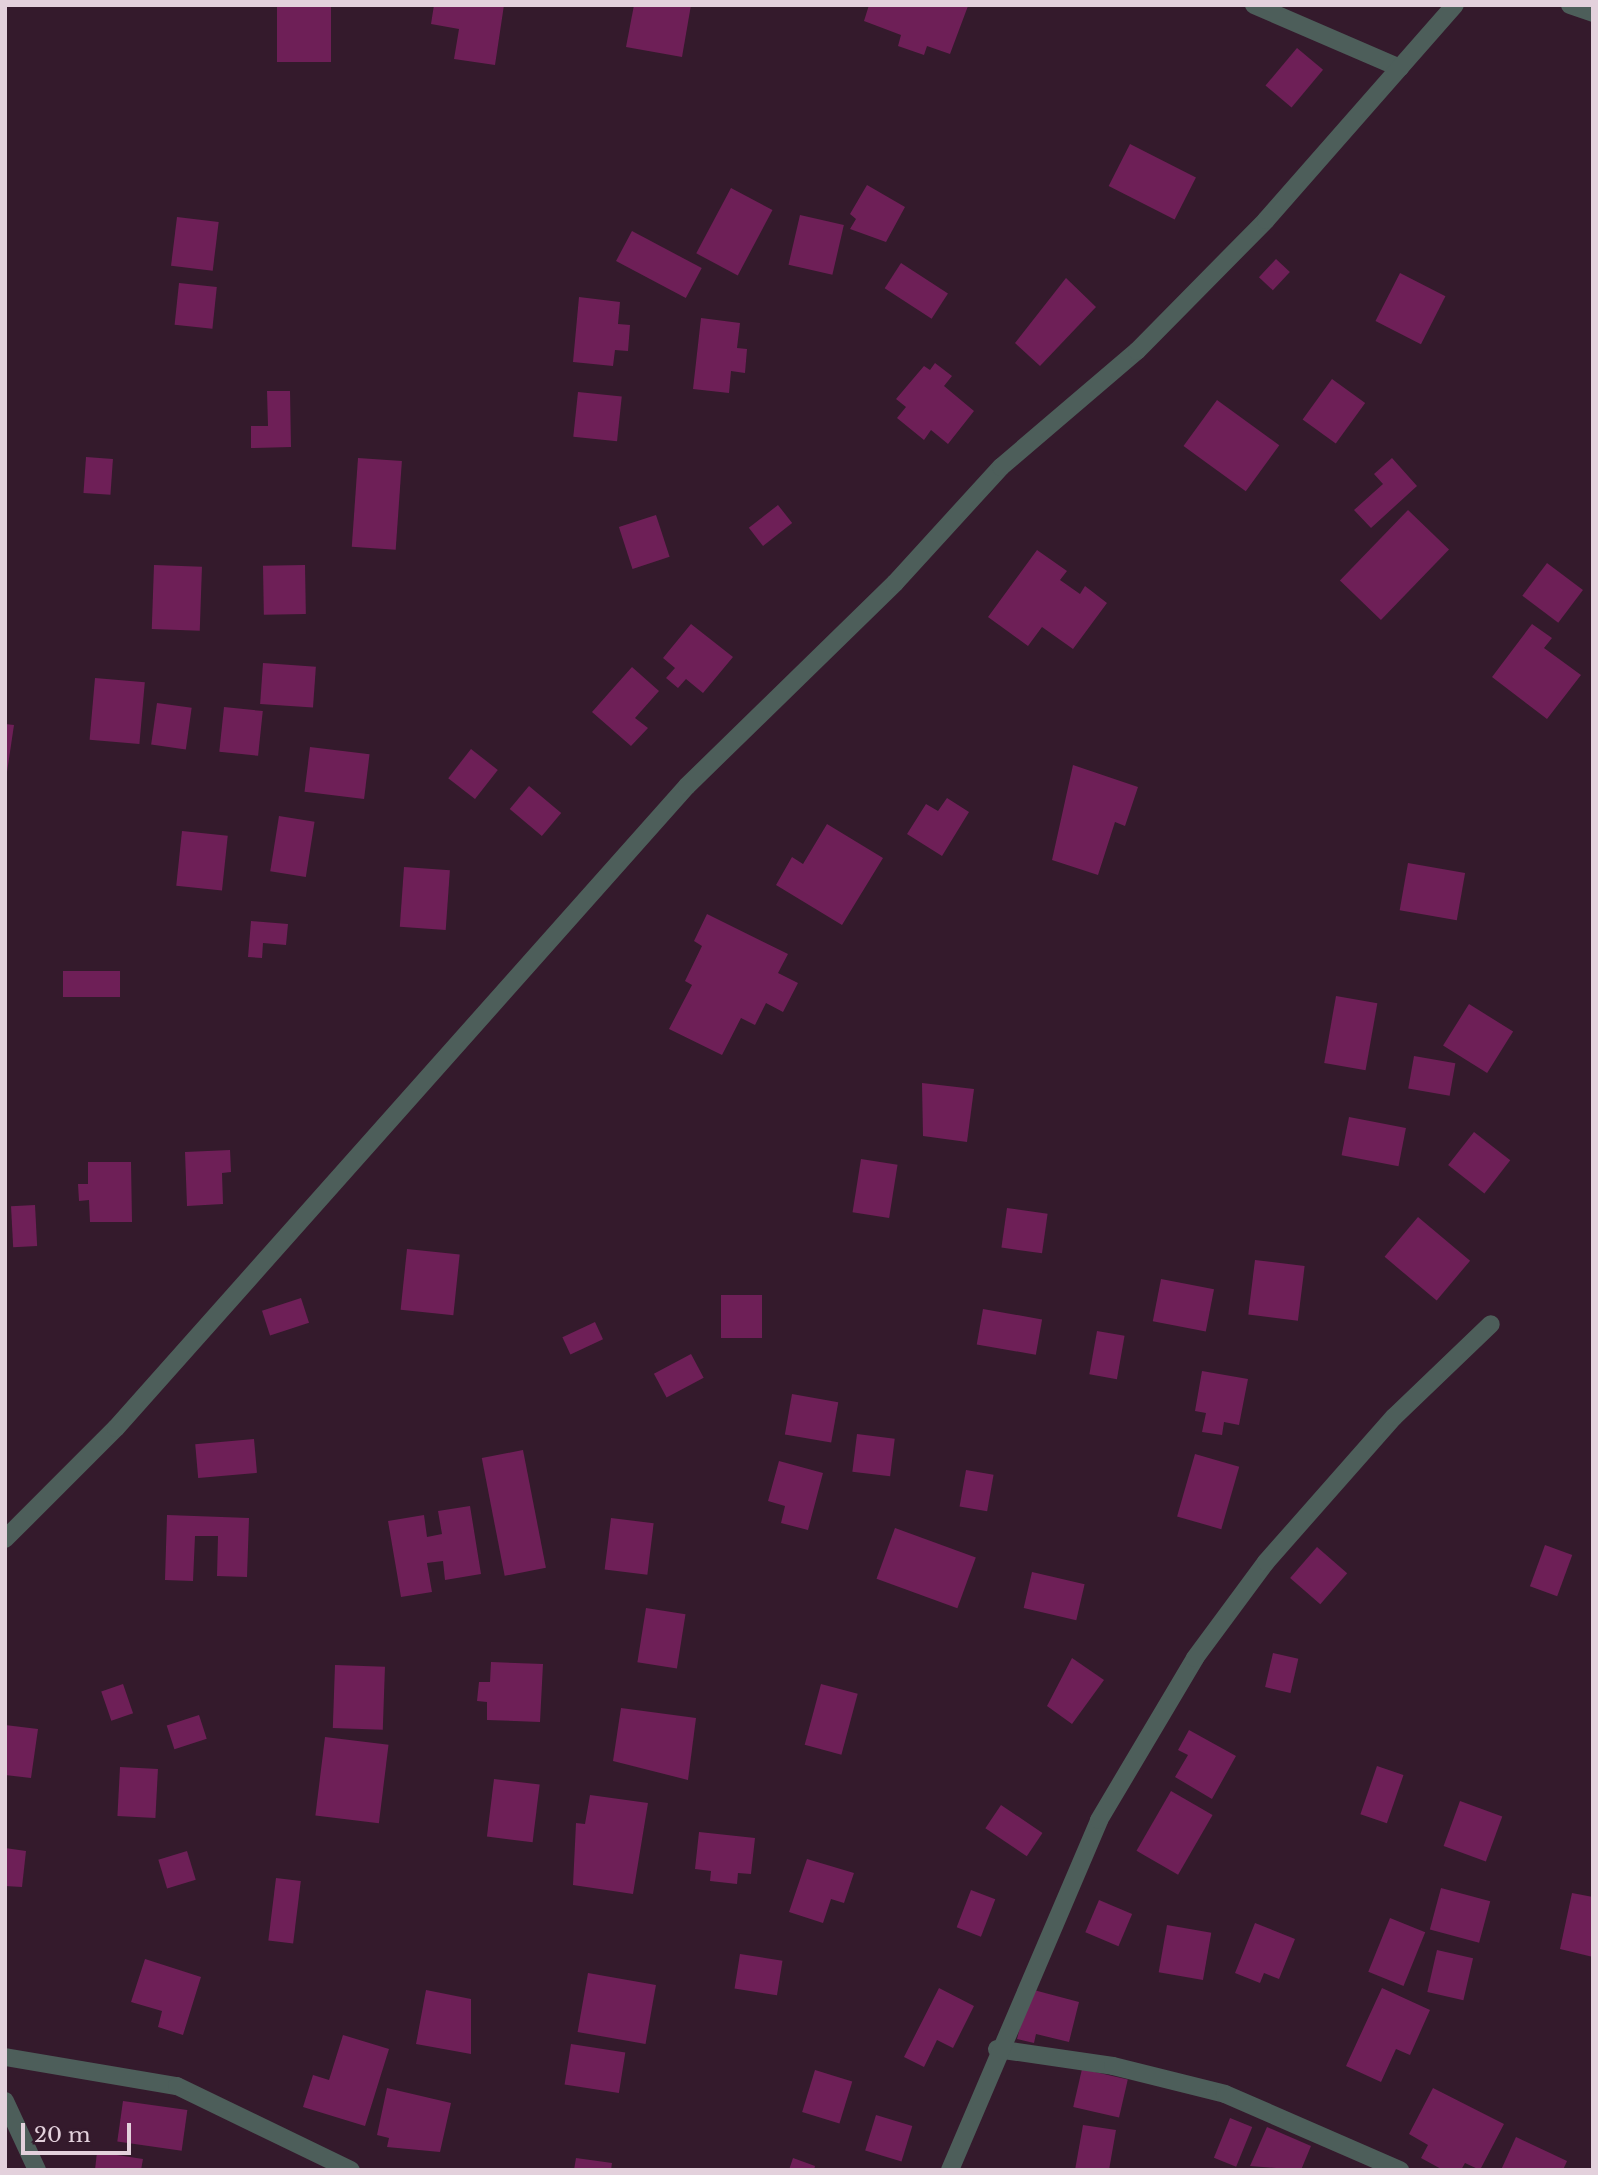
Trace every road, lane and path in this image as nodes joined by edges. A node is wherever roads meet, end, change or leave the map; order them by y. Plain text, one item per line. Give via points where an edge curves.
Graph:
1 (1254, 5) edge
2 (1455, 5) edge
3 (1570, 5) edge
4 (1593, 13) edge
5 (1400, 68) junction
6 (1491, 1324) dead end
7 (5, 1539) edge
8 (996, 2049) junction
9 (5, 2057) edge
10 (5, 2101) edge
11 (37, 2170) edge
12 (351, 2170) edge
13 (950, 2170) edge
14 (1400, 2170) edge

1 - 5 street
2 - 5 street
3 - 4 street
5 - 7 street via 1266,220 1137,351 1001,467 895,583 687,786 116,1428
6 - 8 street via 1394,1417 1266,1562 1195,1658 1099,1820
8 - 13 street
8 - 14 street via 1113,2066 1225,2094
9 - 12 street via 177,2086
10 - 11 street

